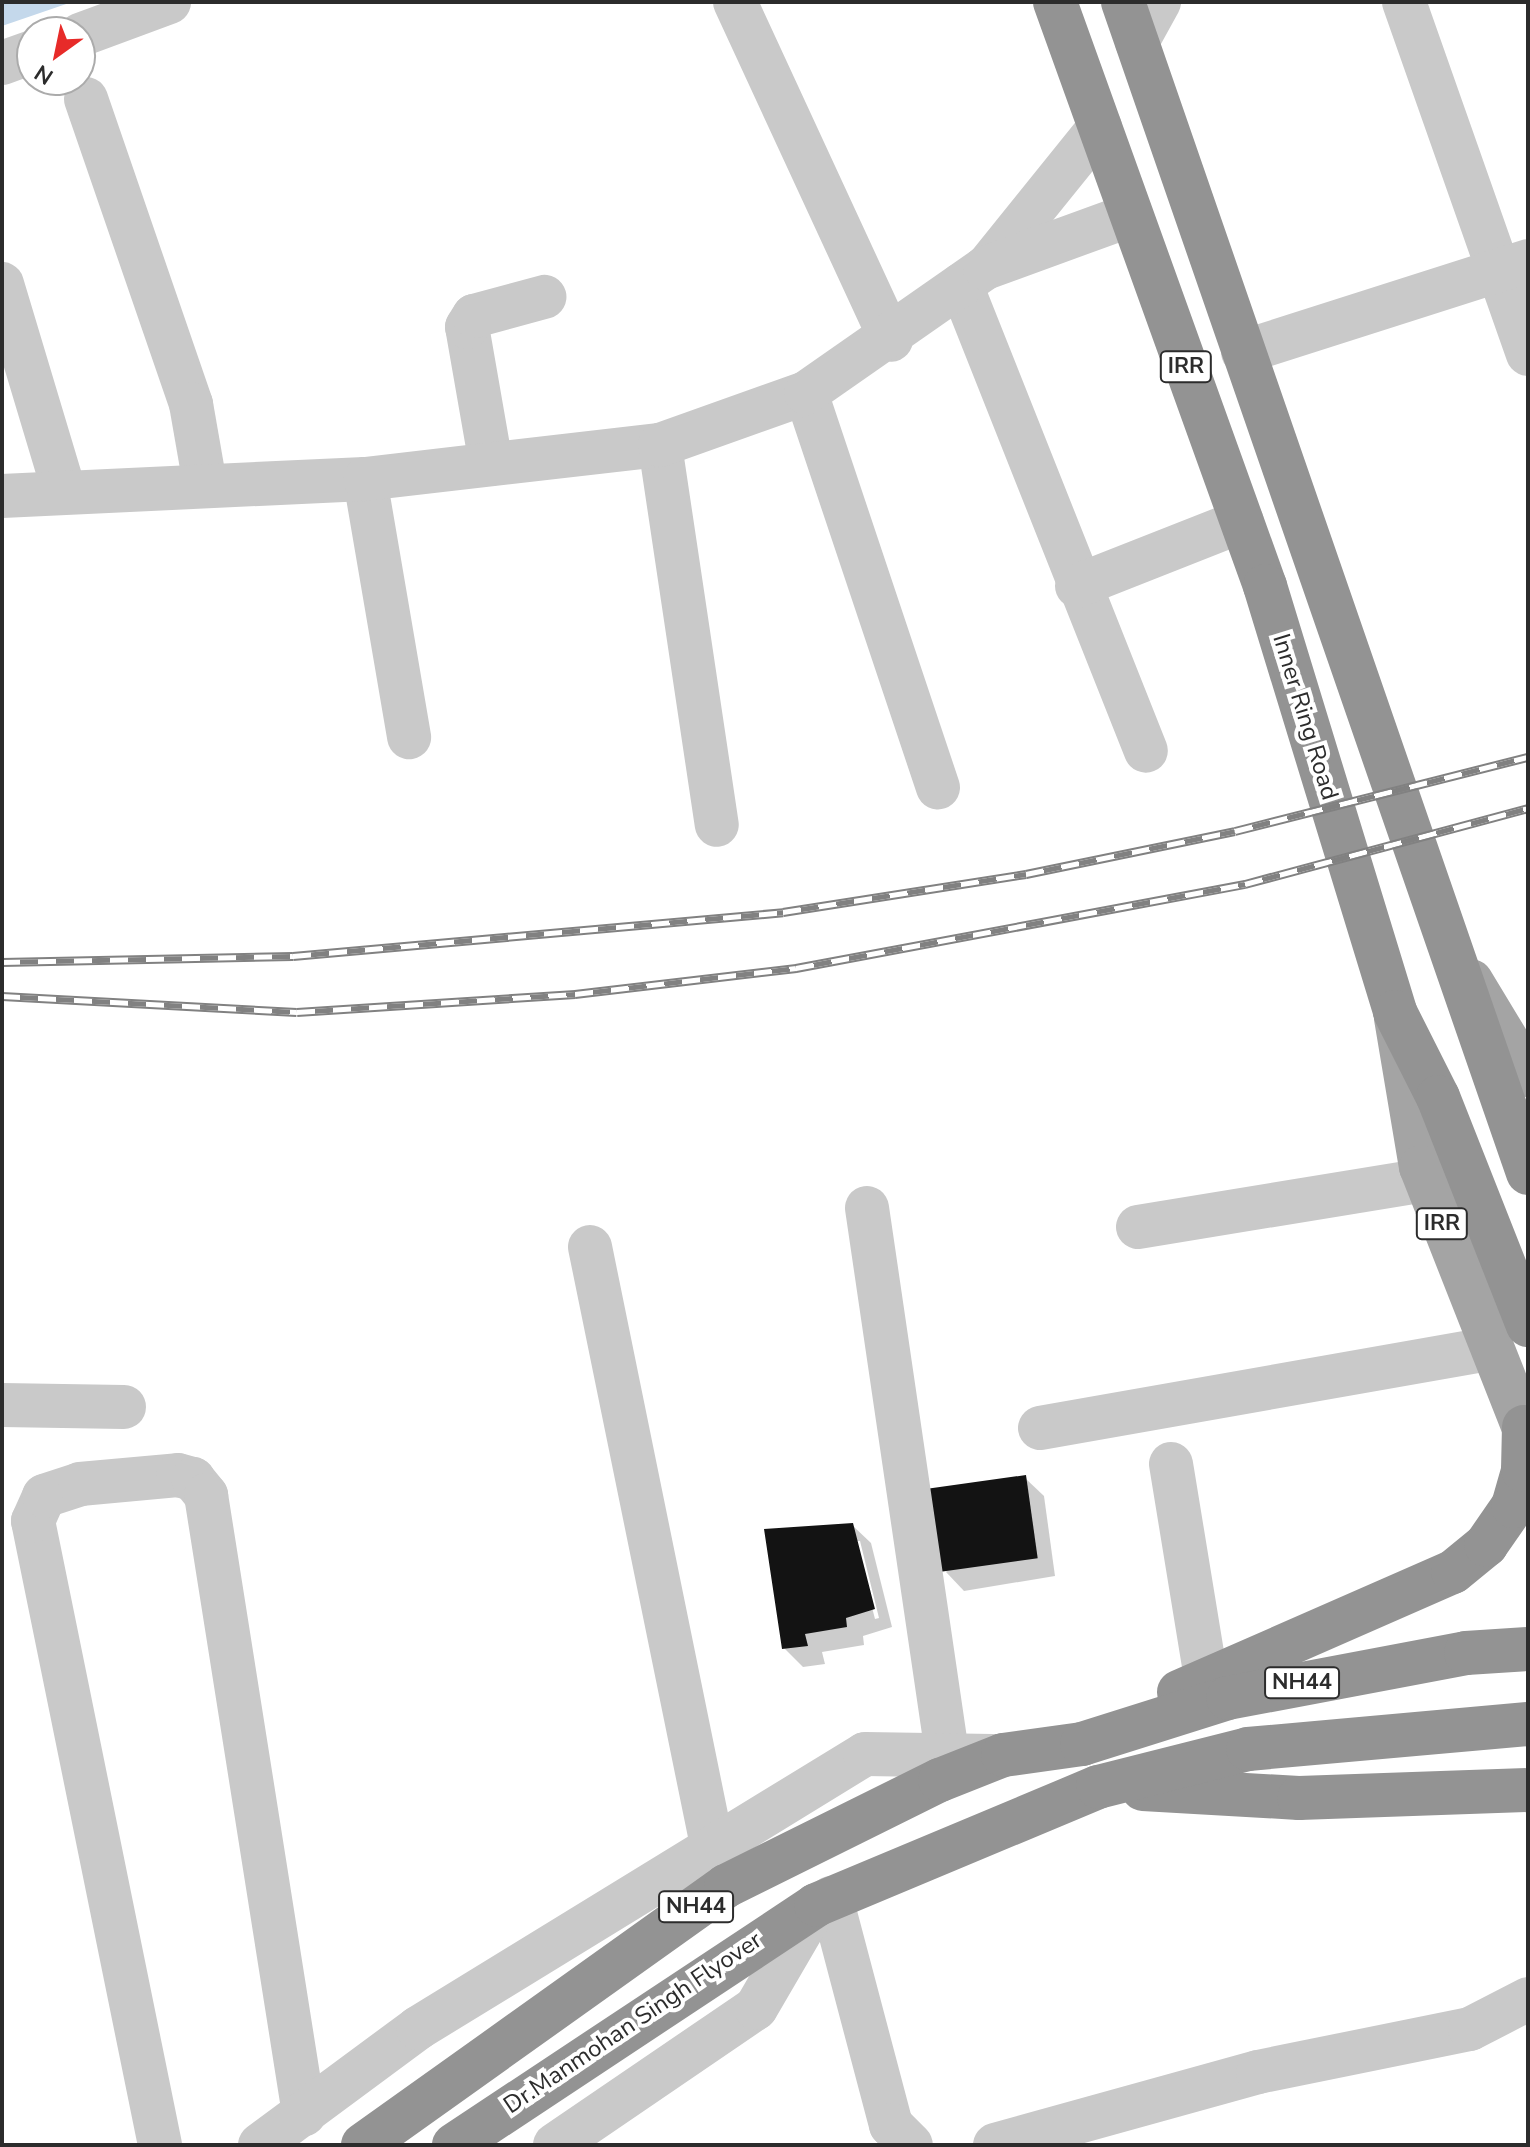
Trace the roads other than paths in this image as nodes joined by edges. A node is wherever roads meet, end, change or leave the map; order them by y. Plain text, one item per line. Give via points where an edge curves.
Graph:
1 (169, 2) edge
2 (735, 2) edge
3 (1055, 2) edge
4 (1159, 2) edge
5 (1404, 2) edge
6 (1130, 22) edge
7 (96, 29) edge
8 (86, 99) dead end
9 (1100, 127) junction
10 (1131, 215) junction
11 (1514, 265) edge
12 (973, 277) junction
13 (2, 284) edge
14 (544, 297) dead end
15 (891, 340) junction
16 (1243, 352) junction
17 (1528, 354) edge
18 (806, 393) junction
19 (660, 445) junction
20 (491, 464) junction
21 (365, 479) junction
22 (205, 484) junction
23 (64, 491) junction
24 (2, 496) edge
25 (1242, 521) junction
26 (1077, 586) junction
27 (409, 737) dead end
28 (1146, 751) dead end
29 (938, 788) dead end
30 (717, 825) dead end
31 (1463, 969) junction
32 (1395, 1012) junction
33 (1528, 1075) edge
34 (1528, 1173) edge
35 (1425, 1180) junction
36 (867, 1208) dead end
37 (1138, 1227) dead end
38 (590, 1247) dead end
39 (1528, 1325) edge
40 (1488, 1349) junction
41 (2, 1405) edge
42 (124, 1407) dead end
43 (1040, 1428) dead end
44 (1526, 1432) edge
45 (1171, 1464) dead end
46 (1528, 1649) edge
47 (1206, 1677) junction
48 (1528, 1724) edge
49 (1082, 1744) junction
50 (1003, 1755) junction
51 (948, 1760) junction
52 (1098, 1787) junction
53 (1528, 1790) edge
54 (712, 1845) junction
55 (823, 1901) junction
56 (1528, 1999) edge
57 (304, 2114) junction
58 (602, 2130) edge
59 (160, 2145) edge
60 (260, 2145) edge
61 (363, 2145) edge
62 (454, 2145) edge
63 (555, 2145) edge
64 (911, 2145) edge
65 (995, 2145) edge

1 - 7 street
2 - 15 street
3 - 9 highway, Inner Ring Road / IRR
4 - 6 street
5 - 11 street
6 - 16 highway, IRR
8 - 22 street via 191,404
9 - 10 highway, Inner Ring Road / IRR
9 - 12 street
10 - 12 street
10 - 25 highway, Inner Ring Road / IRR
11 - 16 street
11 - 17 street
12 - 15 street
12 - 26 street
13 - 23 street
14 - 20 street via 474,316 467,327
15 - 18 street
16 - 31 highway, IRR via 1366,717
18 - 19 street
18 - 29 street
19 - 20 street
19 - 30 street
20 - 21 street
21 - 22 street
21 - 27 street
22 - 23 street
23 - 24 street
25 - 26 street
25 - 32 highway, Inner Ring Road / IRR
26 - 28 street
31 - 33 main road, IRR
31 - 34 highway, IRR via 1482,1058
32 - 35 main road, Inner Ring Road / IRR
32 - 39 highway, IRR via 1438,1097
35 - 37 street
35 - 40 main road, Inner Ring Road / IRR
36 - 51 street
38 - 54 street
40 - 43 street
40 - 44 main road, Inner Ring Road / IRR
41 - 42 street
44 - 47 highway via 1513,1506 1486,1545 1453,1572
45 - 47 street
46 - 49 highway, NH44 via 1466,1653 1228,1698
47 - 49 highway
48 - 52 highway, NH44 via 1248,1749
49 - 50 highway, NH44
50 - 51 street, NH44
50 - 61 highway, NH44 via 726,1886
51 - 54 street, NH44 via 865,1754
52 - 53 highway via 1299,1798
52 - 55 highway, NH44
54 - 57 street, NH44 via 418,2028
55 - 58 street via 756,2008
55 - 62 highway, Dr.Manmohan Singh Flyover / NH44 via 737,1952
55 - 64 street via 891,2125
56 - 65 street via 1470,2029 1258,2072
57 - 59 street via 206,1495 193,1479 178,1475 80,1484 44,1496 33,1521
57 - 60 street, NH44
58 - 63 street

